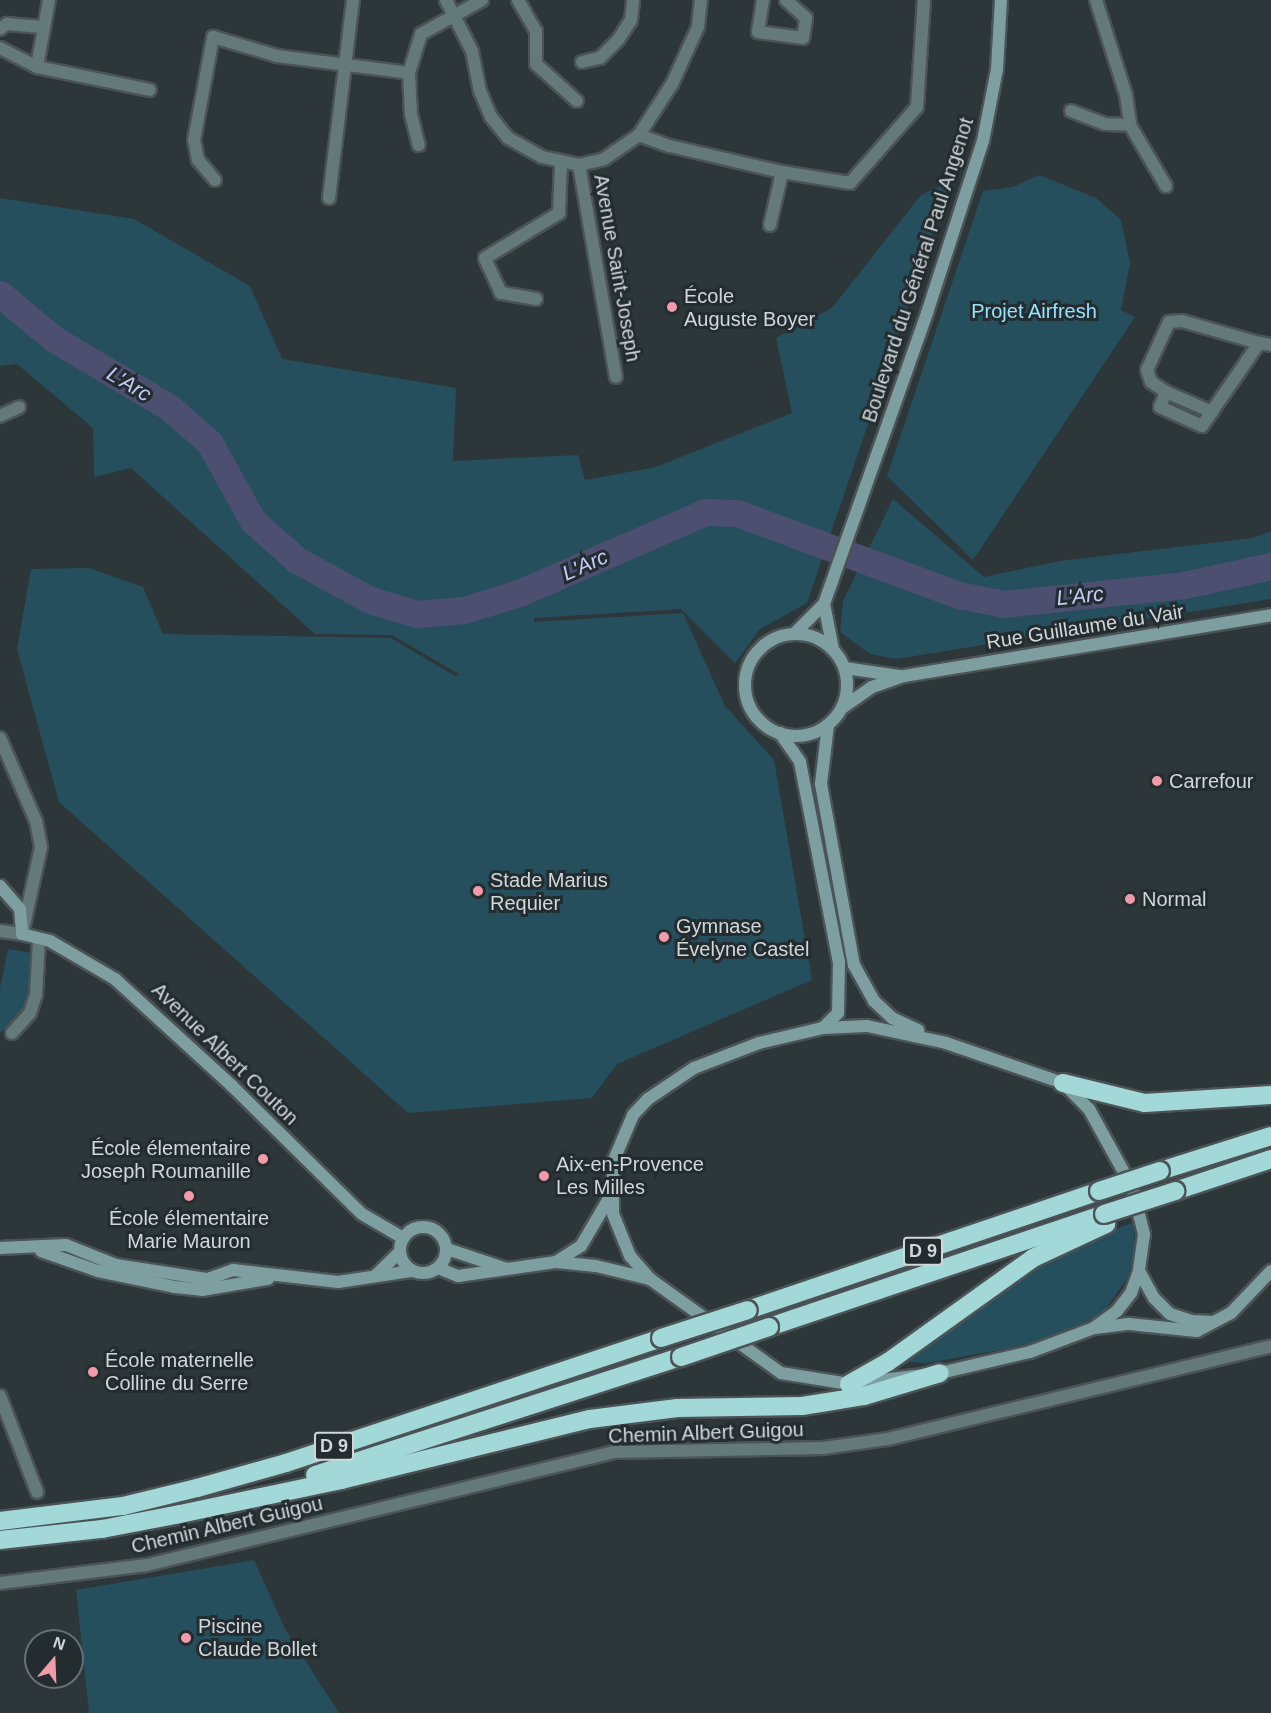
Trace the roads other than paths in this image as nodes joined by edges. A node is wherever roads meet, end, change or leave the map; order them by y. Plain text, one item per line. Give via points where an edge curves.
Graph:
1 (49, 0) edge
2 (353, 0) edge
3 (446, 0) edge
4 (482, 0) edge
5 (518, 0) edge
6 (633, 0) edge
7 (701, 0) edge
8 (763, 0) edge
9 (786, 0) edge
10 (924, 0) edge
11 (1001, 0) edge
12 (1096, 0) edge
13 (457, 17) junction
14 (44, 27) junction
15 (0, 29) edge
16 (0, 48) edge
17 (582, 62) dead end
18 (346, 63) junction
19 (37, 67) junction
20 (409, 73) junction
21 (150, 90) dead end
22 (577, 101) dead end
23 (1071, 111) dead end
24 (1130, 125) junction
25 (639, 135) junction
26 (419, 145) dead end
27 (561, 164) junction
28 (579, 165) junction
29 (782, 172) junction
30 (215, 180) dead end
31 (1166, 186) dead end
32 (329, 198) dead end
33 (770, 225) dead end
34 (536, 299) dead end
35 (1265, 344) edge
36 (616, 377) dead end
37 (19, 407) dead end
38 (0, 416) edge
39 (825, 599) junction
40 (1271, 615) edge
41 (794, 634) junction
42 (833, 649) junction
43 (845, 668) junction
44 (904, 676) junction
45 (842, 708) junction
46 (828, 725) junction
47 (780, 733) junction
48 (0, 738) edge
49 (0, 886) edge
50 (0, 931) edge
51 (22, 934) junction
52 (39, 939) junction
53 (823, 1028) junction
54 (12, 1034) dead end
55 (946, 1043) junction
56 (1063, 1083) junction
57 (1271, 1095) edge
58 (1271, 1137) edge
59 (1271, 1159) edge
60 (611, 1195) junction
61 (1106, 1218) junction
62 (403, 1238) junction
63 (0, 1248) edge
64 (447, 1249) junction
65 (400, 1252) junction
66 (556, 1262) junction
67 (438, 1269) junction
68 (412, 1270) junction
69 (511, 1270) junction
70 (1139, 1271) junction
71 (1271, 1271) edge
72 (372, 1278) junction
73 (650, 1279) junction
74 (1216, 1322) junction
75 (1094, 1328) junction
76 (1271, 1346) edge
77 (940, 1373) junction
78 (849, 1384) junction
79 (0, 1396) edge
80 (38, 1492) dead end
81 (234, 1502) junction
82 (0, 1521) edge
83 (0, 1540) edge
84 (0, 1583) edge

1 - 14 street
2 - 18 street
3 - 13 street, Avenue Saint-Joseph
4 - 13 street
5 - 22 street via 536,31 536,64
6 - 17 street via 631,20 618,40 600,57
7 - 25 street, Avenue Saint-Joseph via 698,27 672,84
8 - 9 street via 758,32 803,38 806,18
10 - 29 street via 917,107 850,183
11 - 39 main road, Boulevard du Général Paul Angenot via 997,69 983,141
12 - 24 street via 1126,95
13 - 20 street via 421,34
13 - 27 street, Avenue Saint-Joseph via 472,51 480,91 491,117 508,138
14 - 15 street via 7,24
14 - 19 street
16 - 19 street
18 - 20 street
18 - 30 street via 277,56 213,37 194,141 198,160
18 - 32 street
19 - 21 street
20 - 26 street via 411,114
23 - 24 street via 1105,124
24 - 31 street
25 - 28 street, Avenue Saint-Joseph via 604,159
25 - 29 street
27 - 28 street, Avenue Saint-Joseph
27 - 34 street via 559,213 485,258 501,293
28 - 36 street, Avenue Saint-Joseph
29 - 33 street
35 - 35 street via 1202,426 1160,407 1166,392 1151,382 1147,370 1169,322 1182,321
37 - 38 street
39 - 41 main road
39 - 42 main road
40 - 44 main road, Rue Guillaume du Vair
41 - 42 main road via 815,638
41 - 47 main road via 763,646 754,656 745,682 754,714
42 - 43 main road
43 - 44 main road, Rue Guillaume du Vair
43 - 45 main road via 847,695
44 - 45 main road, Rue Guillaume du Vair via 872,687
45 - 46 main road
46 - 47 main road via 813,733
46 - 55 main road via 821,784 854,965 874,1001 891,1018
47 - 53 main road via 800,762 839,962 838,1013
48 - 51 street via 36,821 41,847
49 - 51 main road via 20,909
50 - 51 street, Avenue Albert Couton
51 - 52 main road, Avenue Albert Couton
52 - 54 street via 36,995 30,1013
52 - 62 main road, Avenue Albert Couton via 115,979 232,1086 362,1214
53 - 55 main road via 867,1026
53 - 60 main road via 759,1043 694,1068 648,1099 622,1136 613,1162
55 - 56 main road
56 - 57 highway via 1145,1103
56 - 70 main road via 1089,1108 1107,1135 1132,1187 1144,1234
58 - 82 highway, D 9, bridge via 286,1463 123,1506
59 - 61 highway, D 9, bridge
60 - 66 main road via 581,1246
60 - 73 main road via 618,1234
61 - 78 highway via 1033,1258 888,1362
61 - 81 highway, D 9, bridge
62 - 64 main road via 418,1227 430,1227 442,1235
62 - 65 main road
63 - 72 main road via 55,1253 98,1272 175,1287 226,1287 240,1281 276,1277 338,1282
64 - 67 main road
64 - 69 main road
65 - 68 main road
65 - 72 main road
66 - 69 main road
66 - 73 main road via 596,1266
67 - 68 main road via 425,1273
67 - 69 main road via 458,1276
68 - 72 main road
70 - 74 main road via 1154,1298 1170,1314 1191,1321
70 - 75 main road via 1131,1293 1117,1311
71 - 74 main road via 1231,1313
73 - 78 main road via 775,1370 798,1379
74 - 75 main road via 1197,1331 1129,1324
75 - 77 main road via 1030,1352
76 - 84 street, Chemin Albert Guigou via 888,1439 801,1449 614,1452 147,1565
77 - 78 main road
77 - 81 highway via 864,1396 802,1406 677,1408 590,1419
79 - 80 street
81 - 83 highway, D 9 via 102,1529

